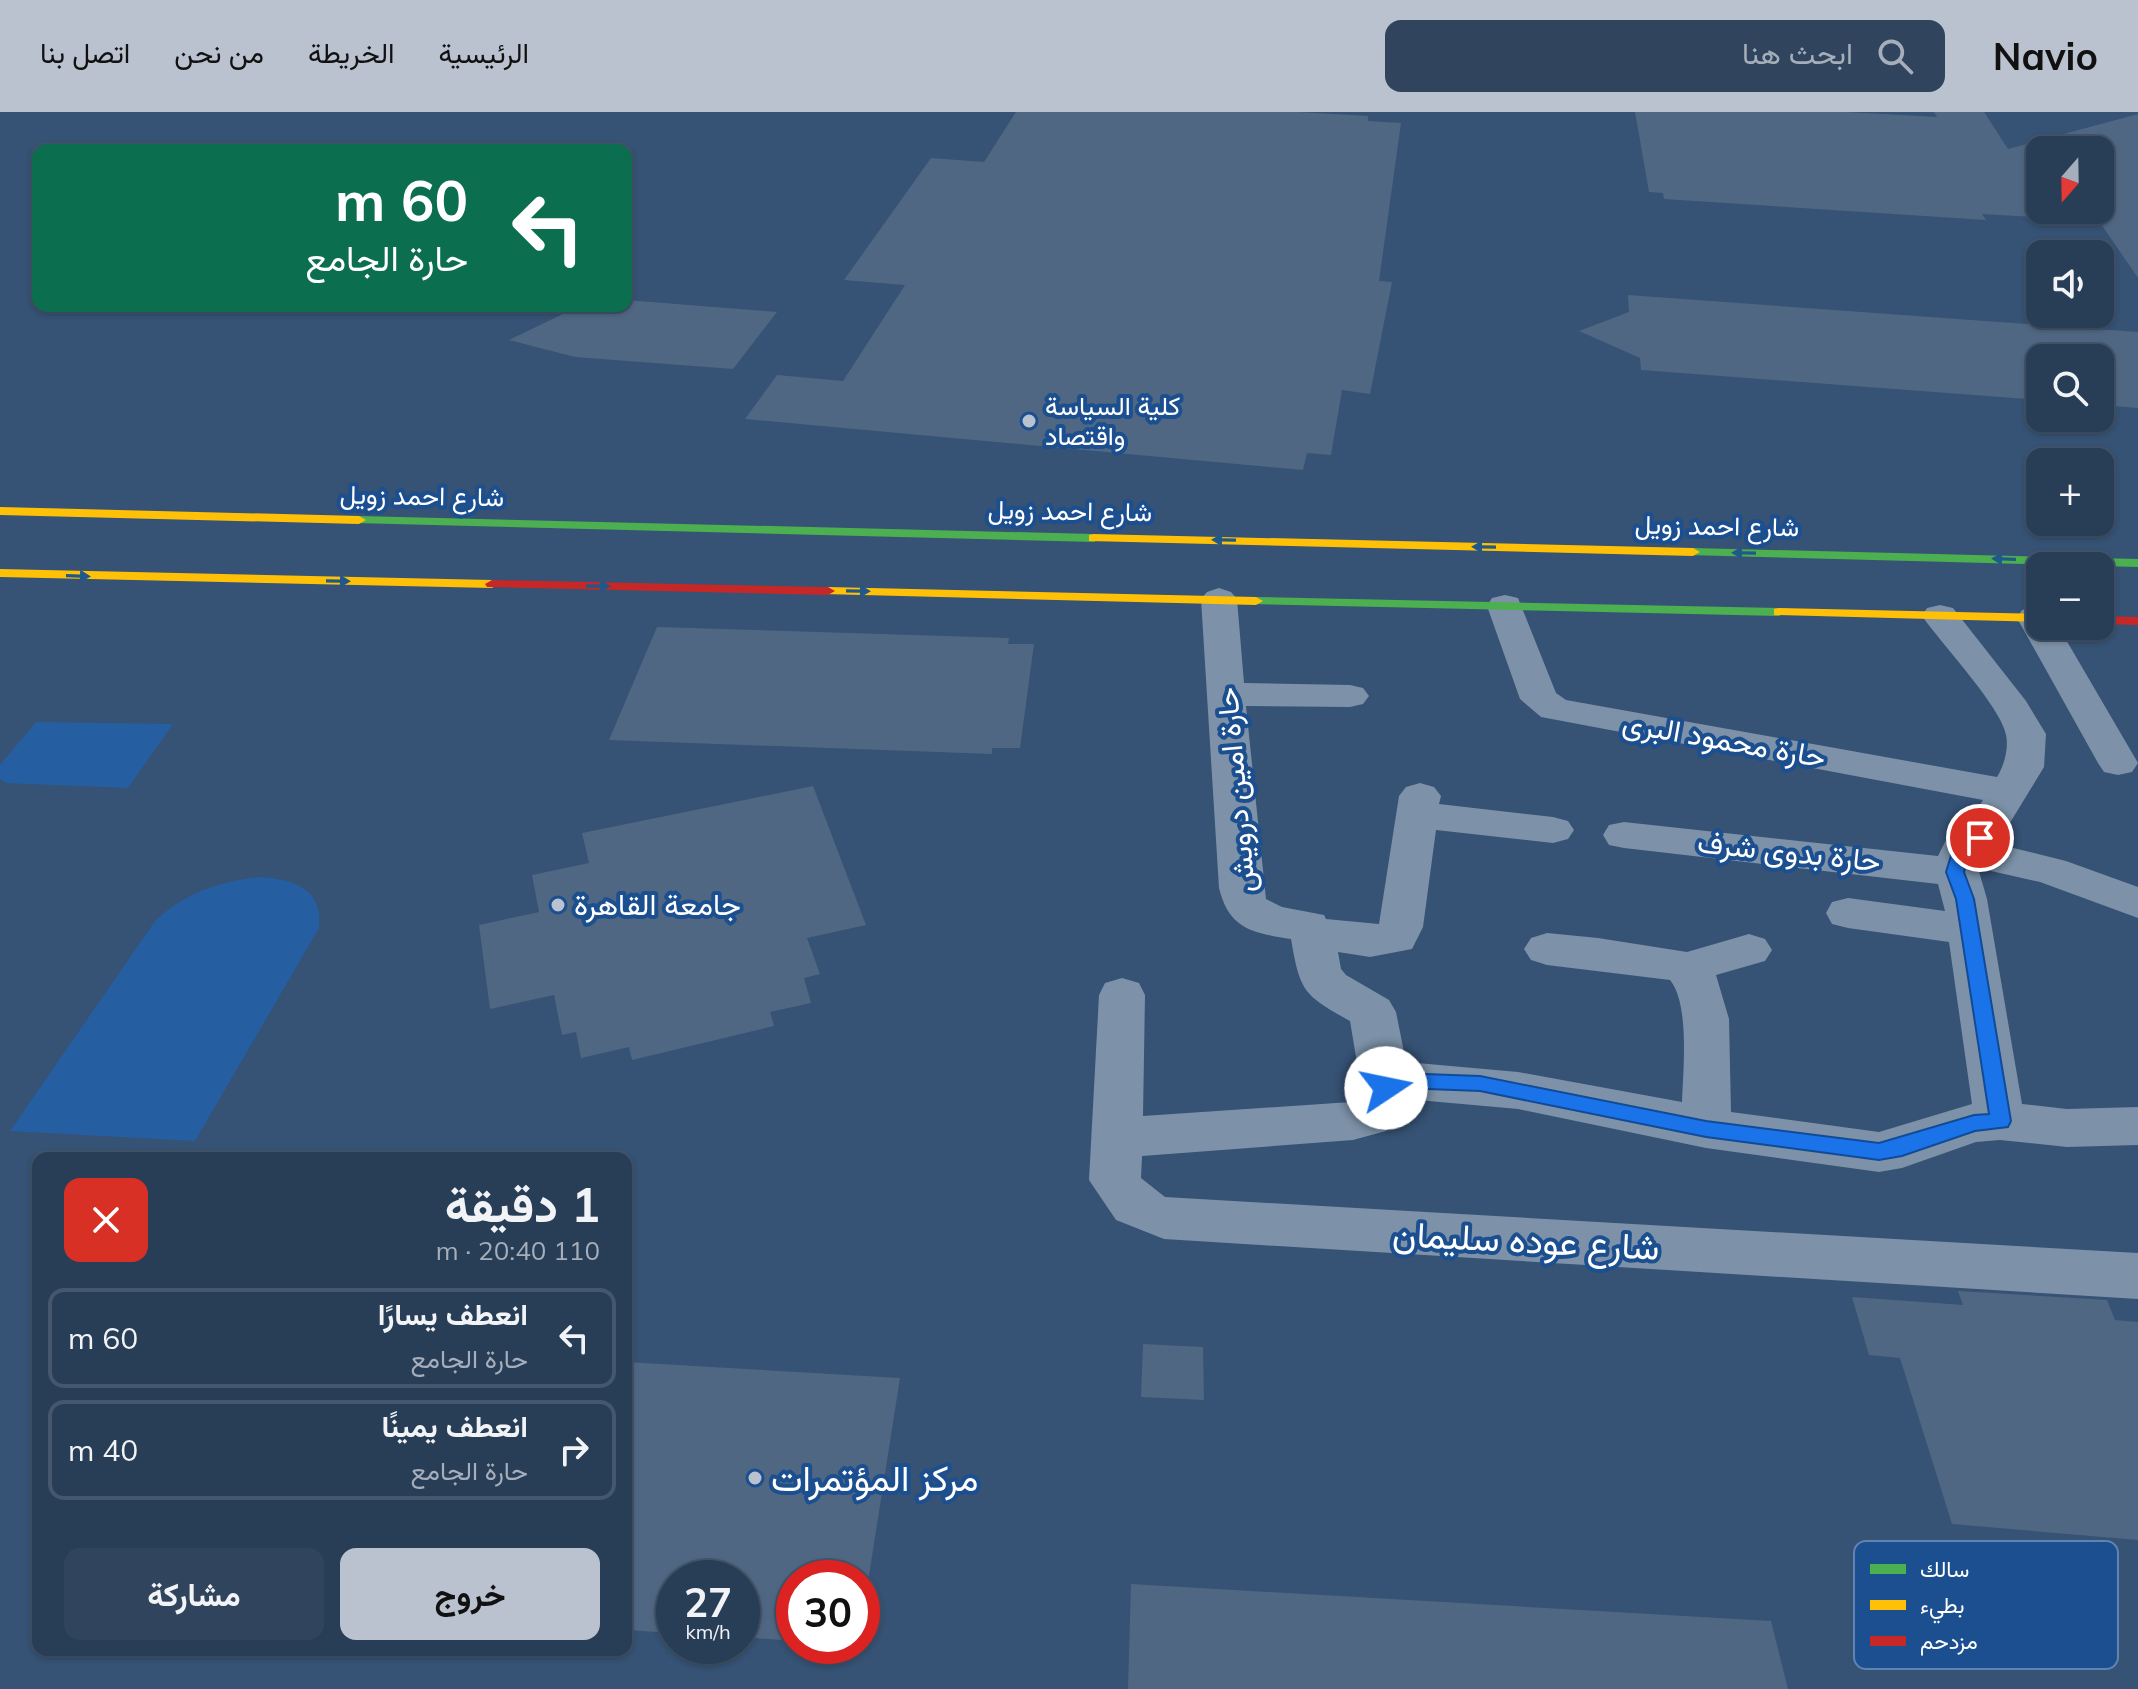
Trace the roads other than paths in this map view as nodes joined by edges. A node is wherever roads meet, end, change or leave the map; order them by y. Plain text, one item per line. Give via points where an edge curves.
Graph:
1 (0, 511) edge
2 (2138, 563) edge
3 (0, 573) edge
4 (1219, 599) junction
5 (1505, 606) junction
6 (1940, 616) junction
7 (2026, 618) edge
8 (2114, 620) edge
9 (2138, 621) edge
10 (2050, 640) edge
11 (1226, 694) junction
12 (1350, 696) dead end
13 (2118, 763) dead end
14 (2009, 792) junction
15 (1553, 830) dead end
16 (1624, 835) dead end
17 (1958, 861) junction
18 (2138, 903) edge
19 (1848, 913) dead end
20 (1970, 930) junction
21 (1313, 933) junction
22 (1547, 949) dead end
23 (1749, 950) dead end
24 (1686, 968) junction
25 (1122, 995) dead end
26 (1386, 1088) junction
27 (2000, 1121) junction
28 (2138, 1126) edge
29 (1706, 1129) junction
30 (1115, 1138) junction
31 (2138, 1276) edge

2 -> 1 main road, شارع احمد زويل
3 -> 4 main road
4 - 5 main road
4 - 11 street, حارة امين درويش
5 - 6 main road
5 - 14 street, حارة محمود البرى via 1539,699 1555,709
6 - 7 main road
6 - 14 street via 2026,734 2024,767
8 - 9 main road
10 - 13 street
11 - 12 street
11 - 21 street, حارة امين درويش via 1246,908 1273,921 1308,926
14 - 17 street via 1980,838
15 - 21 street, حارة امين درويش via 1418,806 1396,938 1370,941
16 - 17 street, حارة بدوى شرف
17 - 18 street, حارة بدوى شرف via 2051,871
17 - 20 street
19 - 20 street
20 - 27 street
21 - 26 street via 1320,974 1329,986 1372,1012
22 - 24 street via 1599,940
23 - 24 street
24 - 29 street via 1705,1002
25 - 30 street, شارع عوده سليمان
26 - 29 street via 1397,1080 1480,1083
26 - 30 street via 1368,1117 1353,1121
27 - 28 street via 2067,1128
27 - 29 street via 1974,1123 1879,1152
30 - 31 street, شارع عوده سليمان via 1115,1180 1124,1198 1141,1211 1164,1218

